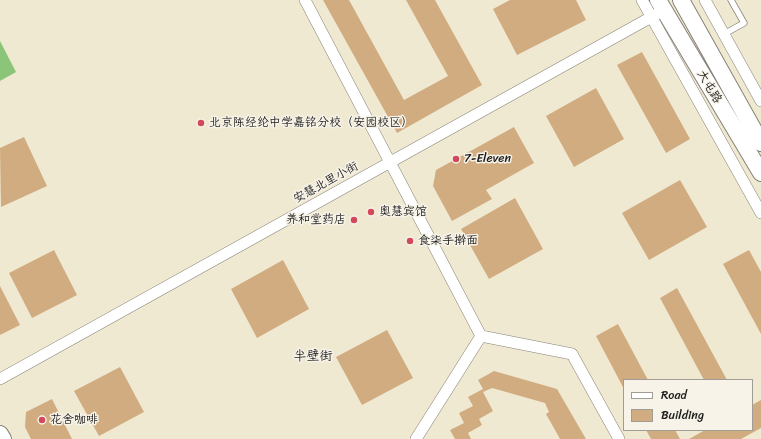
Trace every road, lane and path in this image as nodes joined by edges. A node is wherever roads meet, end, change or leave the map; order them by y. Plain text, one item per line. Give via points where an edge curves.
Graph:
1 (305, 0) edge
2 (642, 0) edge
3 (681, 0) edge
4 (705, 0) edge
5 (731, 0) edge
6 (658, 9) edge
7 (724, 34) junction
8 (761, 101) edge
9 (761, 143) edge
10 (389, 163) junction
11 (761, 174) edge
12 (761, 213) edge
13 (481, 336) junction
14 (0, 379) edge
15 (0, 434) edge
16 (3, 439) edge
17 (416, 439) edge
18 (619, 439) edge

1 - 10 street
2 - 6 street
3 - 9 main road, 大屯路
4 - 7 street
5 - 7 lane via 744,23
6 - 10 street, 安慧北里小街
6 - 11 main road, 大屯路
6 - 12 street
7 - 8 street
10 - 13 street
10 - 14 street, 安慧北里小街
13 - 17 street
13 - 18 street via 572,354
15 - 16 main road

